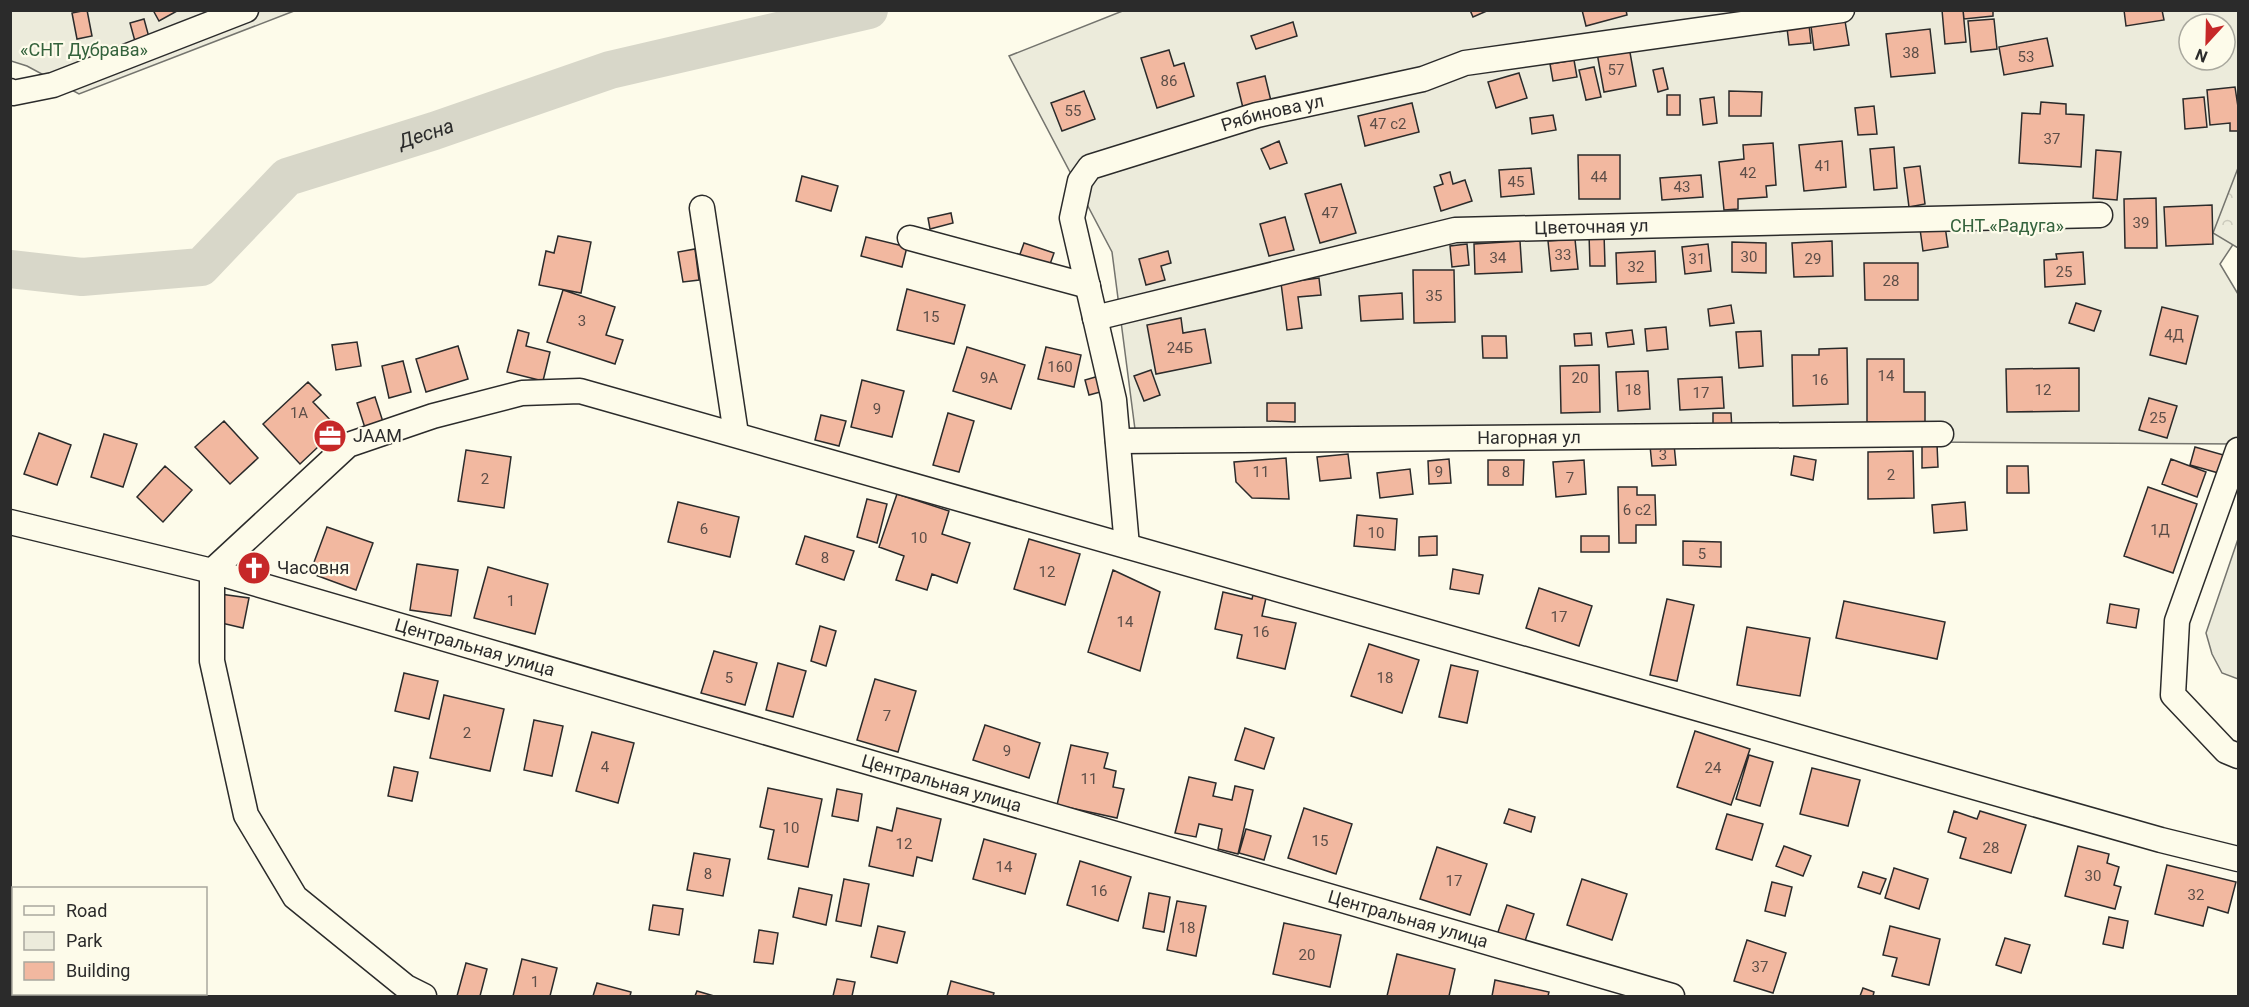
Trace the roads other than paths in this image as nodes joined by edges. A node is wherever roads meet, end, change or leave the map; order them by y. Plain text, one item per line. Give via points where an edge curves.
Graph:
1 (1842, 10) edge
2 (243, 11) edge
3 (10, 91) edge
4 (702, 208) dead end
5 (2100, 215) dead end
6 (910, 238) dead end
7 (1088, 286) junction
8 (1095, 318) junction
9 (736, 434) junction
10 (1941, 434) dead end
11 (1118, 441) junction
12 (2238, 450) edge
13 (10, 522) edge
14 (1127, 546) junction
15 (212, 571) junction
16 (2238, 756) edge
17 (2238, 859) edge
18 (424, 996) edge
19 (1672, 996) edge

1 - 7 street, Рябинова ул via 1465,63 1423,79 1257,115 1090,167 1080,181 1072,218
2 - 3 street via 53,85
4 - 9 street
5 - 8 street, Цветочная ул via 1455,230
6 - 7 street
7 - 8 street, Рябинова ул
8 - 11 street, Рябинова ул via 1114,400
9 - 14 street
9 - 15 street via 580,391 522,393 433,416 348,445
10 - 11 street, Нагорная ул
11 - 14 street, Рябинова ул
12 - 16 street via 2177,621 2173,695 2226,751
13 - 15 street, Центральная улица
14 - 17 street
15 - 18 street via 212,661 246,815 295,897 406,987
15 - 19 street, Центральная улица

